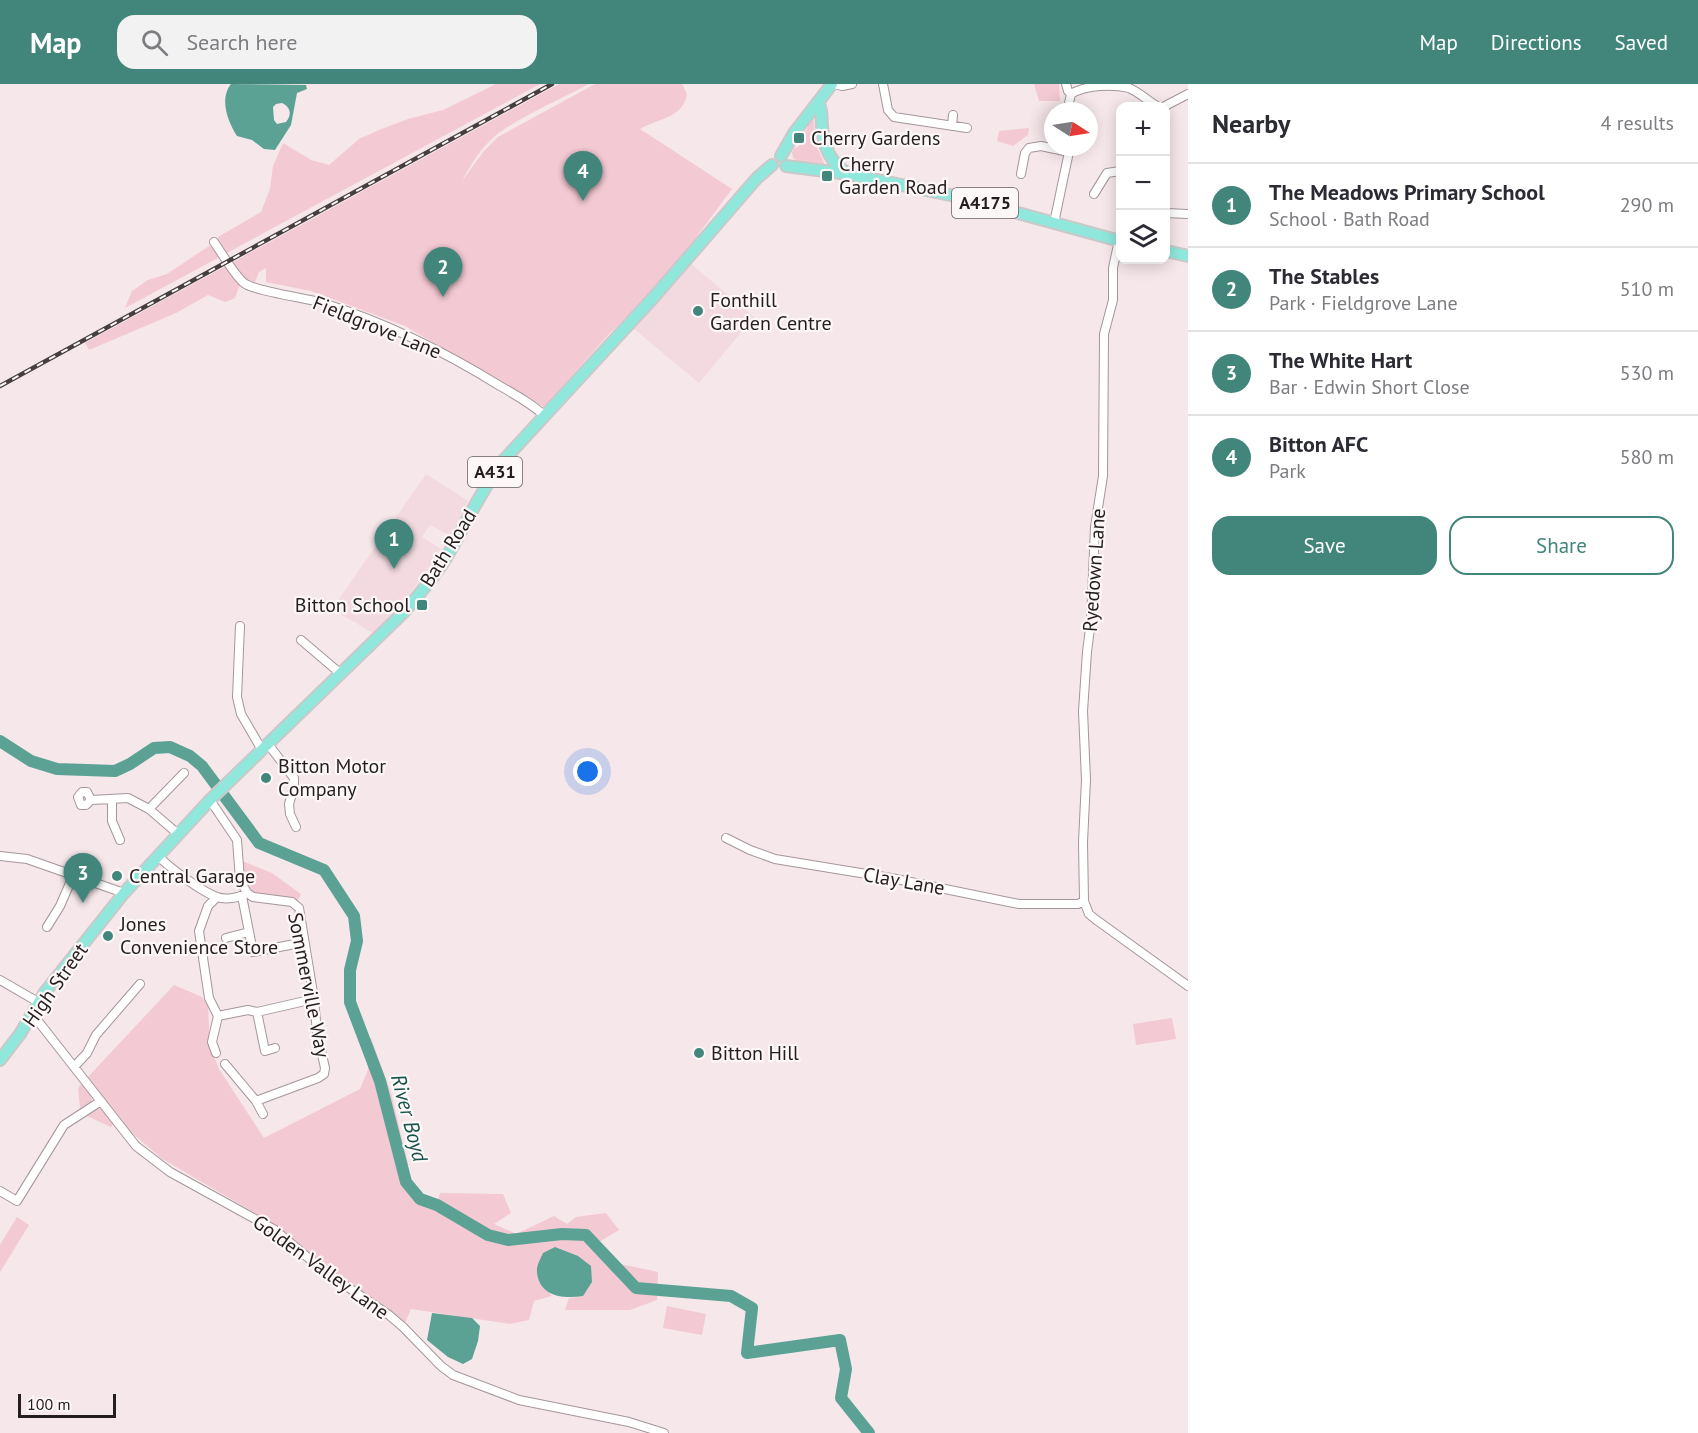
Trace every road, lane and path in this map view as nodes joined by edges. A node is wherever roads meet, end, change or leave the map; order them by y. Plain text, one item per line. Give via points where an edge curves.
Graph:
1 (833, 84) edge
2 (852, 84) edge
3 (883, 84) edge
4 (1066, 84) edge
5 (1130, 86) edge
6 (1071, 94) junction
7 (1188, 94) edge
8 (818, 102) junction
9 (1069, 102) edge
10 (1152, 102) edge
11 (1170, 103) edge
12 (953, 116) dead end
13 (952, 126) junction
14 (967, 128) dead end
15 (1044, 146) edge
16 (1068, 156) edge
17 (784, 161) junction
18 (1116, 172) edge
19 (848, 174) junction
20 (1021, 174) dead end
21 (1099, 191) dead end
22 (1170, 213) edge
23 (1188, 214) edge
24 (1054, 223) junction
25 (1116, 239) edge
26 (214, 242) dead end
27 (1170, 252) edge
28 (1116, 256) edge
29 (1188, 256) edge
30 (545, 416) junction
31 (240, 626) dead end
32 (301, 640) dead end
33 (341, 674) junction
34 (265, 747) junction
35 (184, 773) dead end
36 (212, 798) junction
37 (91, 800) dead end
38 (112, 800) junction
39 (149, 809) junction
40 (296, 827) dead end
41 (178, 834) junction
42 (726, 838) dead end
43 (120, 840) dead end
44 (0, 856) edge
45 (158, 856) junction
46 (73, 876) junction
47 (124, 893) junction
48 (244, 895) junction
49 (217, 897) junction
50 (1084, 901) junction
51 (47, 927) dead end
52 (249, 932) junction
53 (226, 938) dead end
54 (300, 943) dead end
55 (0, 980) edge
56 (140, 984) dead end
57 (1188, 986) edge
58 (314, 999) junction
59 (38, 1002) junction
60 (256, 1012) junction
61 (30, 1016) junction
62 (218, 1016) junction
63 (275, 1048) dead end
64 (216, 1053) dead end
65 (0, 1060) edge
66 (225, 1064) dead end
67 (74, 1067) junction
68 (101, 1101) junction
69 (256, 1101) junction
70 (263, 1114) dead end
71 (0, 1191) edge
72 (664, 1433) edge

1 - 2 street
1 - 8 main road
3 - 13 street via 888,110 894,117
4 - 6 street
5 - 6 street via 1103,86
5 - 10 street
6 - 9 street
7 - 11 street
8 - 17 main road via 784,146
8 - 19 main road via 829,154
12 - 13 street
13 - 14 street
15 - 20 street via 1029,147
16 - 24 street
17 - 19 main road, A4175
17 - 30 main road, Bath Road / A431 via 780,170 772,165 757,178
18 - 21 street via 1107,173
19 - 24 main road, A4175 via 960,197
22 - 23 street
24 - 25 main road, A4175
26 - 30 street, Fieldgrove Lane via 243,283 335,307 399,332 494,382
27 - 29 main road
28 - 50 street, Ryedown Lane via 1113,300 1104,334 1103,477 1095,527 1083,711
30 - 33 main road, Bath Road / A431 via 502,462 425,587
31 - 34 street via 237,697 241,714
32 - 33 street
33 - 34 main road, Bath Road / A431
34 - 36 main road, Bath Road / A431
34 - 40 street via 294,778 289,804
35 - 39 street
36 - 41 main road, A431
36 - 48 street via 237,840
37 - 38 street
38 - 39 street via 128,798
38 - 43 street via 111,821
39 - 41 street
41 - 45 main road, A431
42 - 50 street, Clay Lane via 775,859 1018,904
44 - 46 street via 27,859
45 - 47 main road, High Street / A431
45 - 49 street via 171,869
46 - 47 street
46 - 51 street
47 - 59 main road, High Street / A431
48 - 49 street
48 - 52 street
48 - 58 street, Sommerville Way via 292,902 299,908
49 - 62 street via 208,906 200,931 208,998
50 - 57 street via 1095,919
52 - 53 street
52 - 54 street via 253,952
55 - 59 street
56 - 67 street
58 - 60 street
58 - 69 street, Sommerville Way via 324,1074
59 - 61 main road, High Street / A431
60 - 62 street
60 - 63 street via 265,1051
61 - 65 main road, High Street / A431
61 - 67 street, Golden Valley Lane
62 - 64 street via 213,1042
66 - 69 street
67 - 68 street, Golden Valley Lane
68 - 71 street via 64,1125 17,1201
68 - 72 street, Golden Valley Lane via 147,1156 275,1230 324,1271 389,1315 453,1375 519,1400
69 - 70 street

